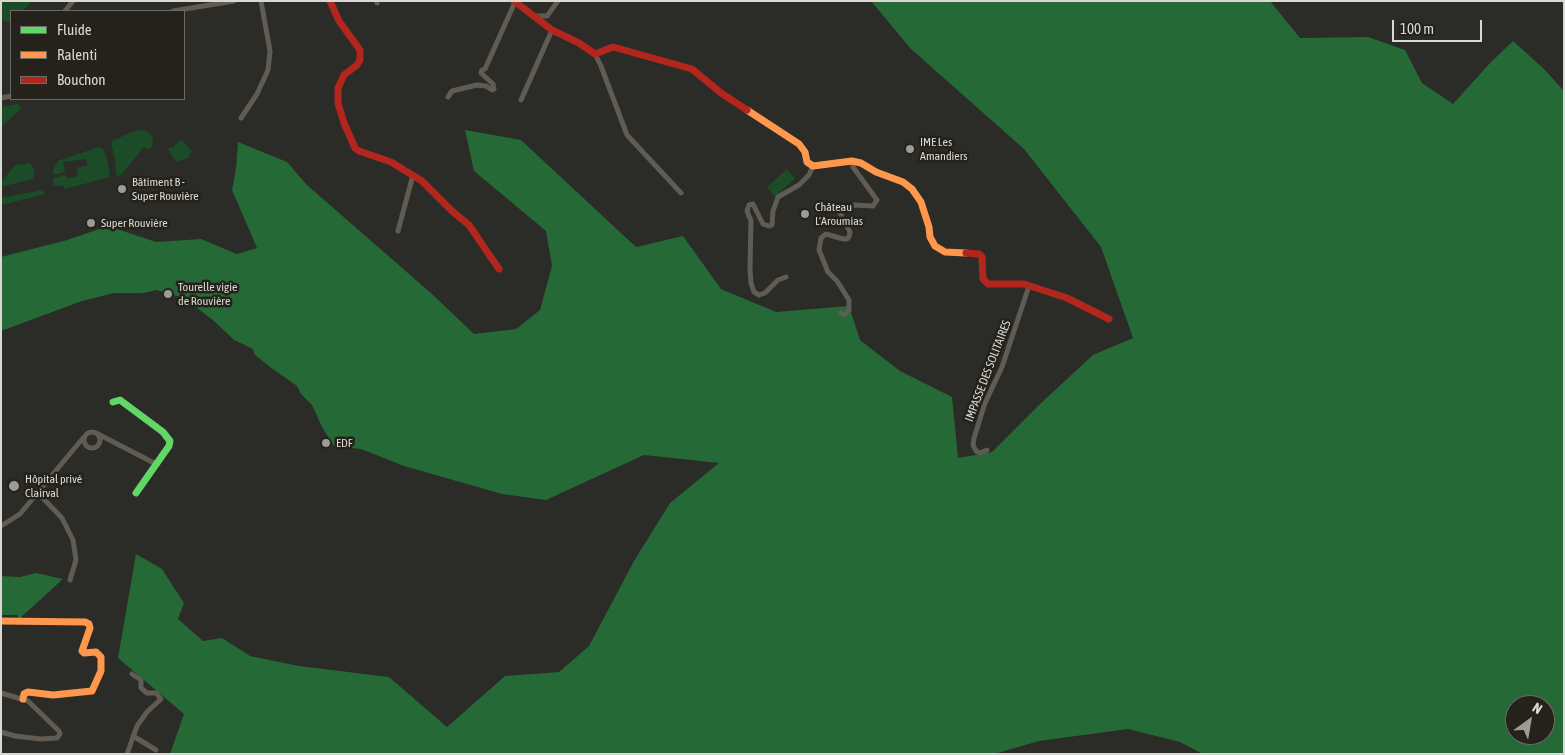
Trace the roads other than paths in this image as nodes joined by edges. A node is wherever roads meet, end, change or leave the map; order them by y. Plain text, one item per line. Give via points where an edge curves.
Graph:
1 (234, 1) edge
2 (261, 1) edge
3 (330, 1) edge
4 (514, 1) edge
5 (558, 1) edge
6 (179, 10) edge
7 (532, 16) junction
8 (552, 30) junction
9 (595, 54) junction
10 (448, 97) dead end
11 (521, 100) dead end
12 (241, 118) dead end
13 (851, 161) junction
14 (813, 166) junction
15 (413, 175) junction
16 (680, 193) dead end
17 (398, 231) dead end
18 (499, 269) dead end
19 (786, 277) dead end
20 (1030, 286) junction
21 (841, 314) dead end
22 (1109, 319) dead end
23 (113, 402) dead end
24 (96, 433) junction
25 (83, 438) junction
26 (987, 450) dead end
27 (156, 464) junction
28 (38, 493) junction
29 (136, 493) dead end
30 (1, 526) edge
31 (70, 580) dead end
32 (1, 622) edge
33 (132, 674) dead end
34 (1, 693) edge
35 (23, 699) junction
36 (1, 732) edge
37 (133, 736) junction
38 (156, 750) dead end
39 (128, 754) edge

1 - 6 street
2 - 12 street via 270,51 268,70
3 - 15 street via 339,21 360,50 360,60 344,75 338,88 338,103 355,148 391,162
4 - 7 street
4 - 10 street via 480,73 493,84 494,89 477,85 452,92
5 - 7 street via 547,16
7 - 8 street
8 - 9 street
8 - 11 street
9 - 14 street via 613,47 692,69 720,94 799,144 807,162
9 - 16 street via 627,135
13 - 14 street
13 - 20 street via 908,185 921,202 935,246 945,252 979,254 984,282
13 - 21 street via 877,200 873,206 843,208 840,213 850,232 849,237 843,240 826,234 821,238 819,250 828,272 838,281 849,300 847,314
14 - 19 street via 799,185 778,197 772,225 764,224 753,204 747,211 751,220 750,269 754,292 759,296
15 - 17 street
15 - 18 street via 469,225
20 - 22 street via 1067,298
20 - 26 street, IMPASSE DES SOLITAIRES via 974,438 976,451
23 - 27 street via 120,400 168,437 169,446
24 - 25 street via 88,432
24 - 25 street via 100,440 96,447 88,448
24 - 27 street
25 - 28 street
27 - 29 street
28 - 30 street via 20,514
28 - 31 street via 62,518 73,540 76,560
32 - 35 street via 85,622 90,628 82,651 96,652 102,657 101,671 92,691 53,696 28,692
33 - 37 street via 141,680 141,688 147,693 156,693 161,699 147,712
34 - 35 street
35 - 36 street via 60,734 57,738 40,740
37 - 38 street
37 - 39 street

